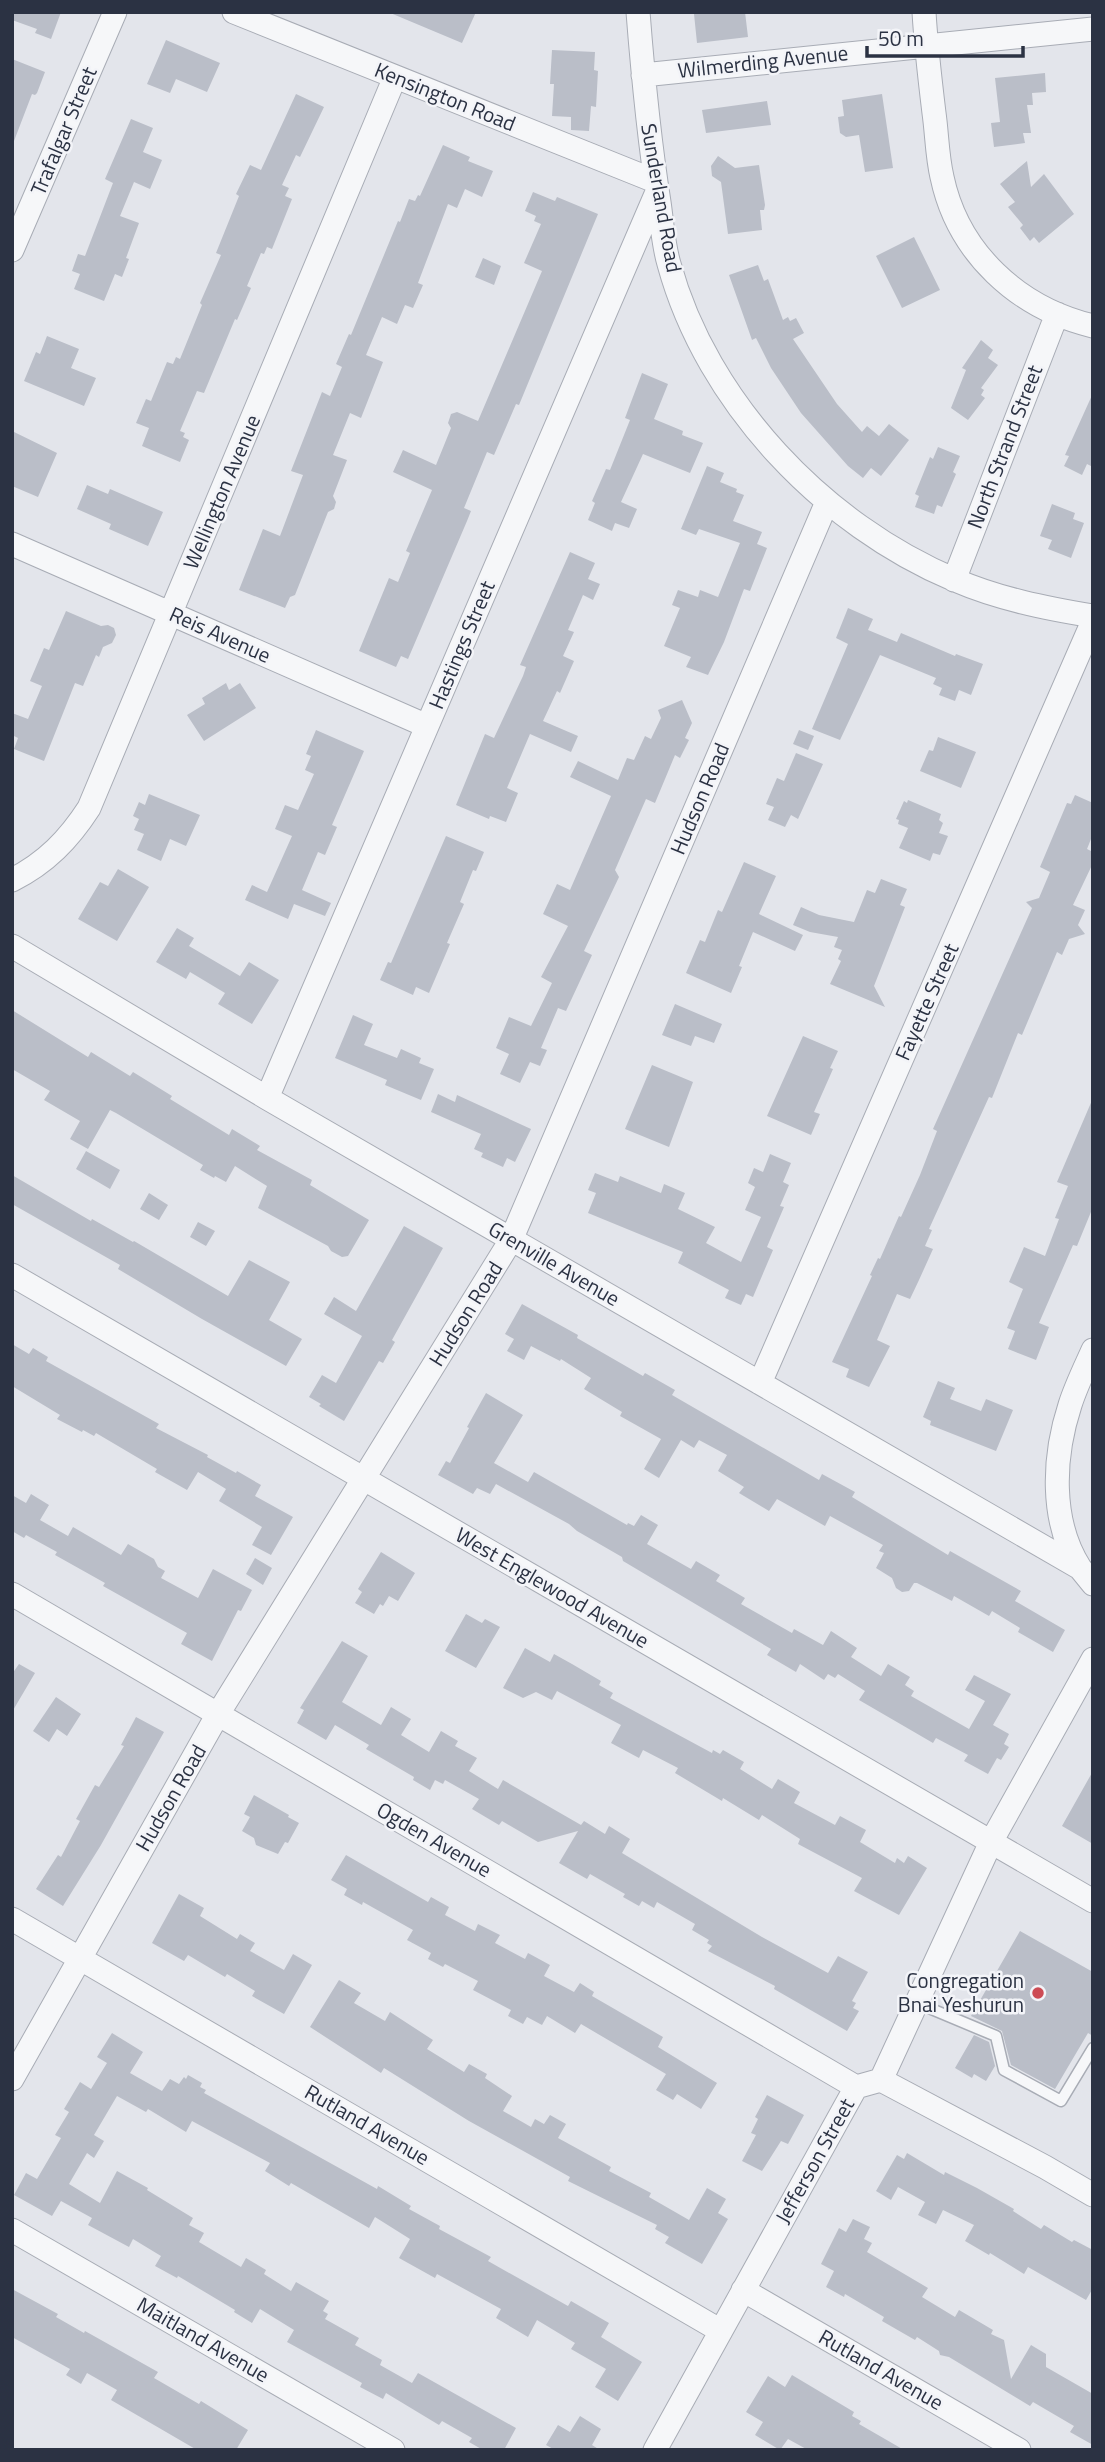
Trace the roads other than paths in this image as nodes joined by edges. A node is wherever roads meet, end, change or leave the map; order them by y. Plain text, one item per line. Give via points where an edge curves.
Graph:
1 (115, 12) edge
2 (234, 12) edge
3 (638, 12) edge
4 (923, 12) edge
5 (1093, 29) edge
6 (926, 46) junction
7 (643, 75) junction
8 (394, 77) junction
9 (656, 186) junction
10 (12, 250) edge
11 (1057, 314) junction
12 (1093, 326) edge
13 (827, 502) junction
14 (12, 544) edge
15 (954, 580) junction
16 (171, 613) junction
17 (1093, 619) edge
18 (427, 726) junction
19 (12, 880) edge
20 (12, 946) edge
21 (267, 1098) junction
22 (512, 1240) junction
23 (12, 1275) edge
24 (1093, 1350) edge
25 (760, 1383) junction
26 (364, 1479) junction
27 (1086, 1576) edge
28 (12, 1594) edge
29 (1093, 1659) edge
30 (218, 1714) junction
31 (991, 1842) junction
32 (1093, 1901) edge
33 (12, 1919) edge
34 (80, 1959) junction
35 (918, 2003) junction
36 (1093, 2048) edge
37 (12, 2079) edge
38 (881, 2080) junction
39 (856, 2087) junction
40 (1093, 2195) edge
41 (12, 2230) edge
42 (743, 2291) junction
43 (721, 2331) junction
44 (393, 2450) edge
45 (656, 2450) edge
46 (1019, 2450) edge

1 - 10 street, Trafalgar Street
2 - 8 street, Kensington Road
3 - 7 street, Sunderland Road
4 - 6 street
5 - 6 street, Wilmerding Avenue
6 - 7 street, Wilmerding Avenue
6 - 11 street via 942,176 965,237 1008,286
7 - 9 street, Sunderland Road
8 - 9 street, Kensington Road
8 - 16 street, Wellington Avenue
9 - 13 street, Sunderland Road via 669,264 705,353 759,433
9 - 18 street, Hastings Street
11 - 12 street
11 - 15 street, North Strand Street
13 - 15 street, Sunderland Road via 886,545
13 - 22 street, Hudson Road
14 - 16 street, Reis Avenue
15 - 17 street, Sunderland Road
16 - 18 street, Reis Avenue
16 - 19 street, Wellington Avenue via 89,808 52,855
17 - 25 street, Fayette Street
18 - 21 street, Hastings Street
20 - 21 street, Grenville Avenue
21 - 22 street, Grenville Avenue
22 - 25 street, Grenville Avenue
22 - 26 street, Hudson Road
23 - 26 street, West Englewood Avenue
24 - 27 street via 1070,1404 1057,1474 1064,1536
25 - 27 street, Grenville Avenue
26 - 30 street, Hudson Road
26 - 31 street, West Englewood Avenue
28 - 30 street, Ogden Avenue
29 - 31 street
30 - 34 street, Hudson Road
30 - 39 street, Ogden Avenue
31 - 32 street, West Englewood Avenue
31 - 35 street
33 - 34 street, Rutland Avenue
34 - 37 street, Hudson Road
34 - 43 street, Rutland Avenue
35 - 36 lane via 996,2036 1004,2070 1061,2101
35 - 38 street
38 - 39 street, Jefferson Street
38 - 40 street
39 - 42 street, Jefferson Street
41 - 44 street, Maitland Avenue
42 - 43 street, Jefferson Street
42 - 46 street, Rutland Avenue
43 - 45 street, Jefferson Street

